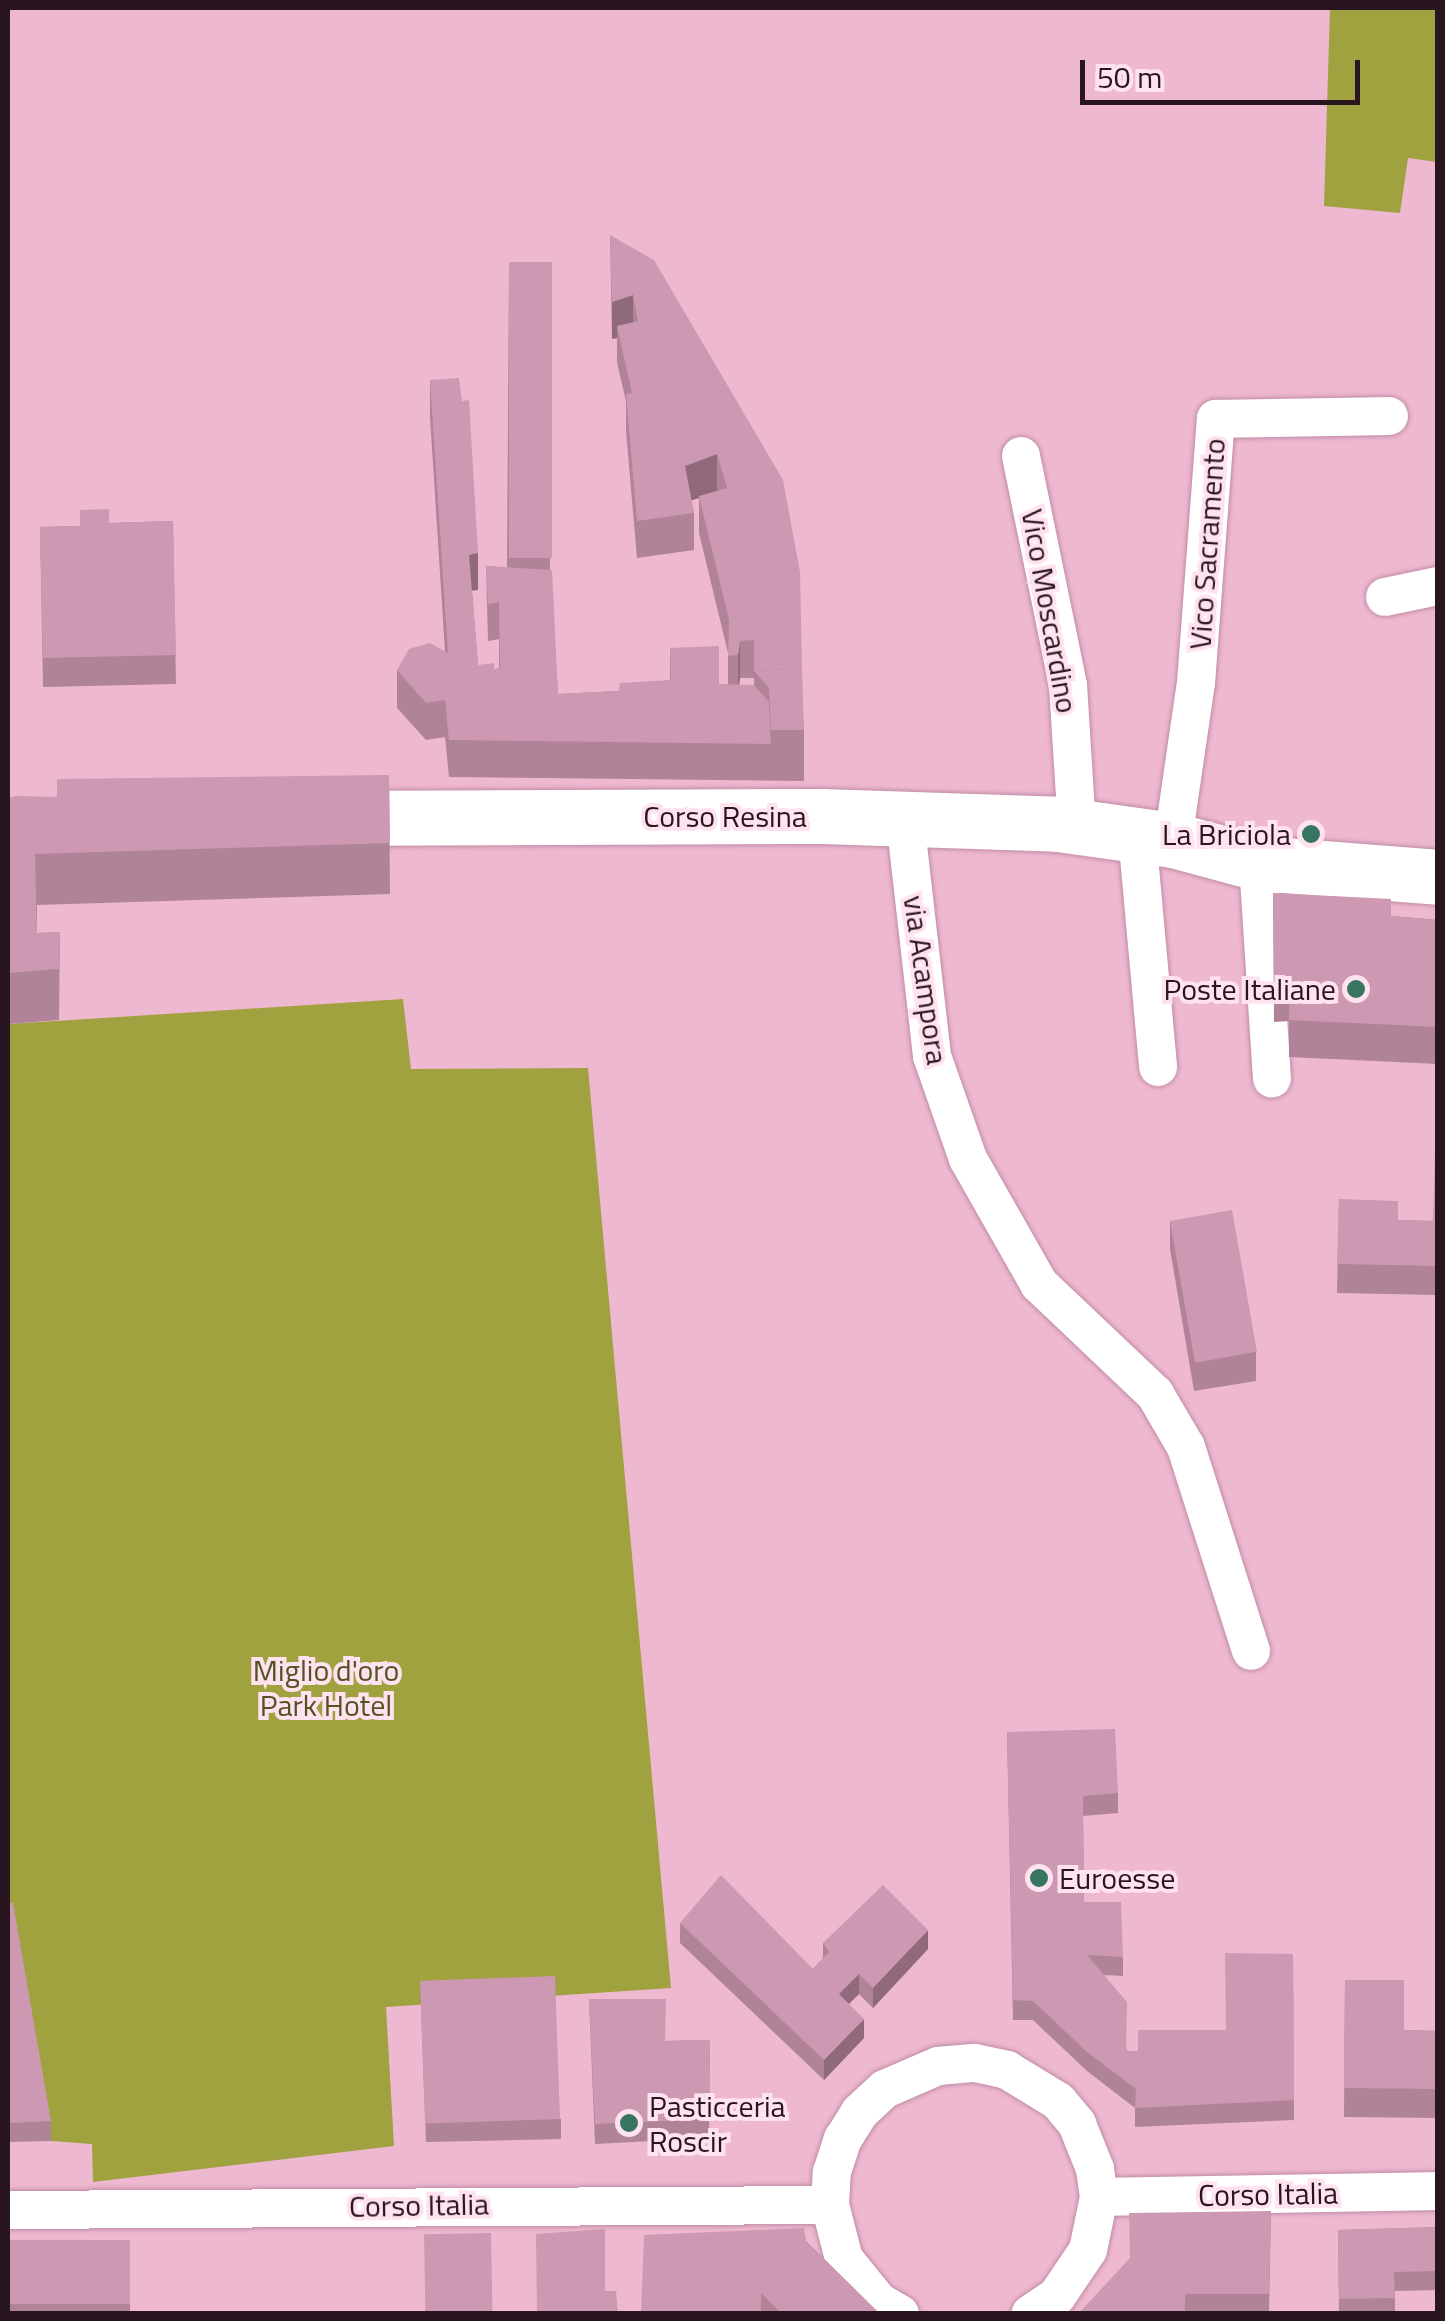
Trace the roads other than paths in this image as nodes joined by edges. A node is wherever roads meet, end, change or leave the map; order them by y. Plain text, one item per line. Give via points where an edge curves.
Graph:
1 (1389, 416) dead end
2 (1022, 456) dead end
3 (1438, 586) edge
4 (1385, 597) dead end
5 (267, 818) edge
6 (905, 818) junction
7 (1077, 827) junction
8 (1155, 837) junction
9 (1258, 862) junction
10 (1438, 876) edge
11 (1158, 1067) dead end
12 (1272, 1079) dead end
13 (1251, 1651) dead end
14 (1438, 2191) edge
15 (1098, 2197) junction
16 (830, 2205) junction
17 (8, 2210) edge
18 (900, 2314) edge
19 (1030, 2314) edge

1 - 8 street, Vico Sacramento via 1216,419 1196,682
2 - 7 street, Vico Moscardino via 1068,684
3 - 4 street
5 - 6 main road, Corso Resina
6 - 7 main road, Corso Resina
6 - 13 street, via Acampora via 932,1056 968,1158 1040,1284 1155,1394 1186,1446
7 - 8 main road, Corso Resina
8 - 9 main road, Corso Resina
8 - 11 street via 1147,986
9 - 10 main road, Corso Resina
9 - 12 street
14 - 15 street, Corso Italia
15 - 16 street via 1087,2142 1058,2101 1007,2070 975,2064 938,2066 886,2088 860,2112 832,2172
15 - 19 street via 1088,2250 1057,2296
16 - 17 street, Corso Italia
16 - 18 street via 844,2258 878,2302

